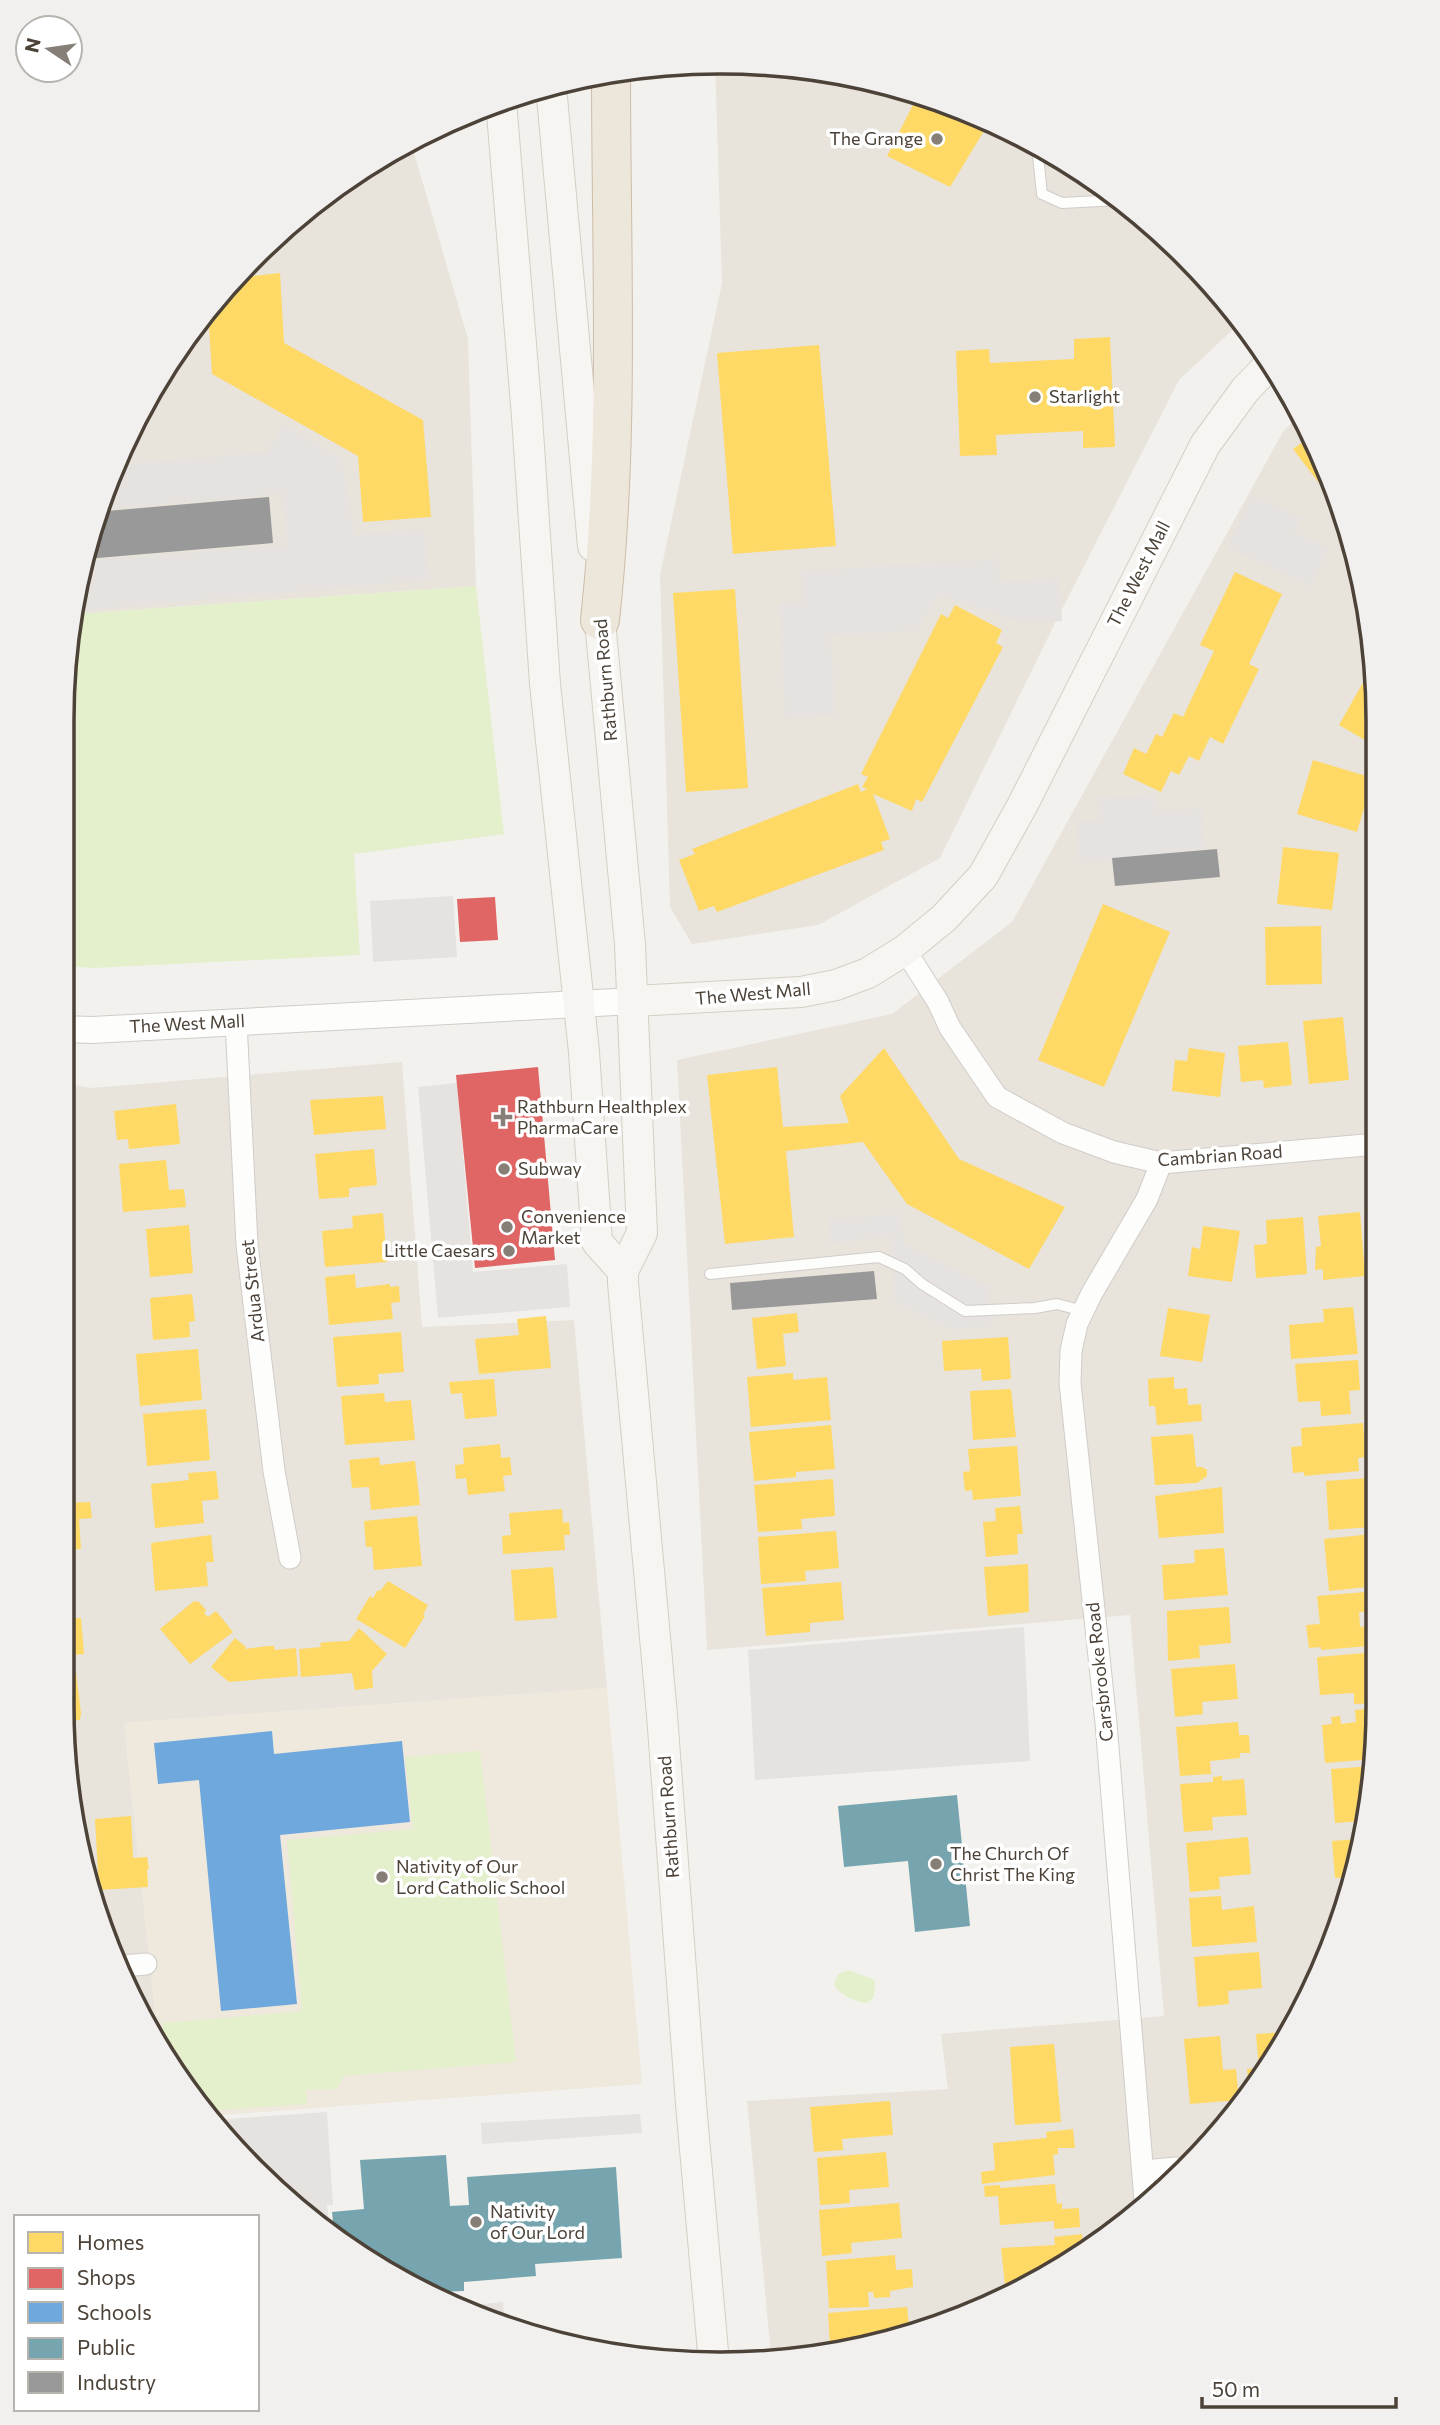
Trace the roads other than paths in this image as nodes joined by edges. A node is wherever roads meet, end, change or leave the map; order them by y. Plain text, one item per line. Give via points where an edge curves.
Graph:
1 (611, 83) edge
2 (552, 96) edge
3 (503, 112) edge
4 (1038, 157) edge
5 (1105, 200) edge
6 (1264, 370) edge
7 (600, 620) junction
8 (905, 950) junction
9 (634, 1001) junction
10 (579, 1004) junction
11 (236, 1021) junction
12 (74, 1029) edge
13 (1366, 1145) edge
14 (1161, 1163) junction
15 (623, 1271) junction
16 (710, 1274) dead end
17 (1083, 1311) junction
18 (290, 1558) dead end
19 (146, 1964) dead end
20 (129, 1965) edge
21 (1170, 2169) edge
22 (1144, 2171) junction
23 (1145, 2192) edge
24 (713, 2352) edge

1 - 7 highway via 614,425
2 - 7 main road, Rathburn Road
3 - 10 main road via 545,684
4 - 5 lane via 1042,194 1062,202
6 - 8 main road, The West Mall via 1224,417 1194,465 983,876 944,918
7 - 9 main road, Rathburn Road
8 - 9 main road, The West Mall via 836,985 801,992
8 - 14 street, Cambrian Road via 997,1097 1063,1133
9 - 10 street, The West Mall
9 - 15 main road, Rathburn Road via 642,1233
10 - 11 street, The West Mall
10 - 15 main road via 597,1242
11 - 12 street, The West Mall
11 - 18 street, Ardua Street via 247,1245 274,1471
13 - 14 street, Cambrian Road
14 - 17 street, Carsbrooke Road via 1147,1199
15 - 24 main road, Rathburn Road
16 - 17 lane via 879,1257 905,1269 965,1311 1057,1304
17 - 22 street, Carsbrooke Road via 1071,1351 1070,1383 1106,1723
19 - 20 street
21 - 22 street
22 - 23 street, Carsbrooke Road

